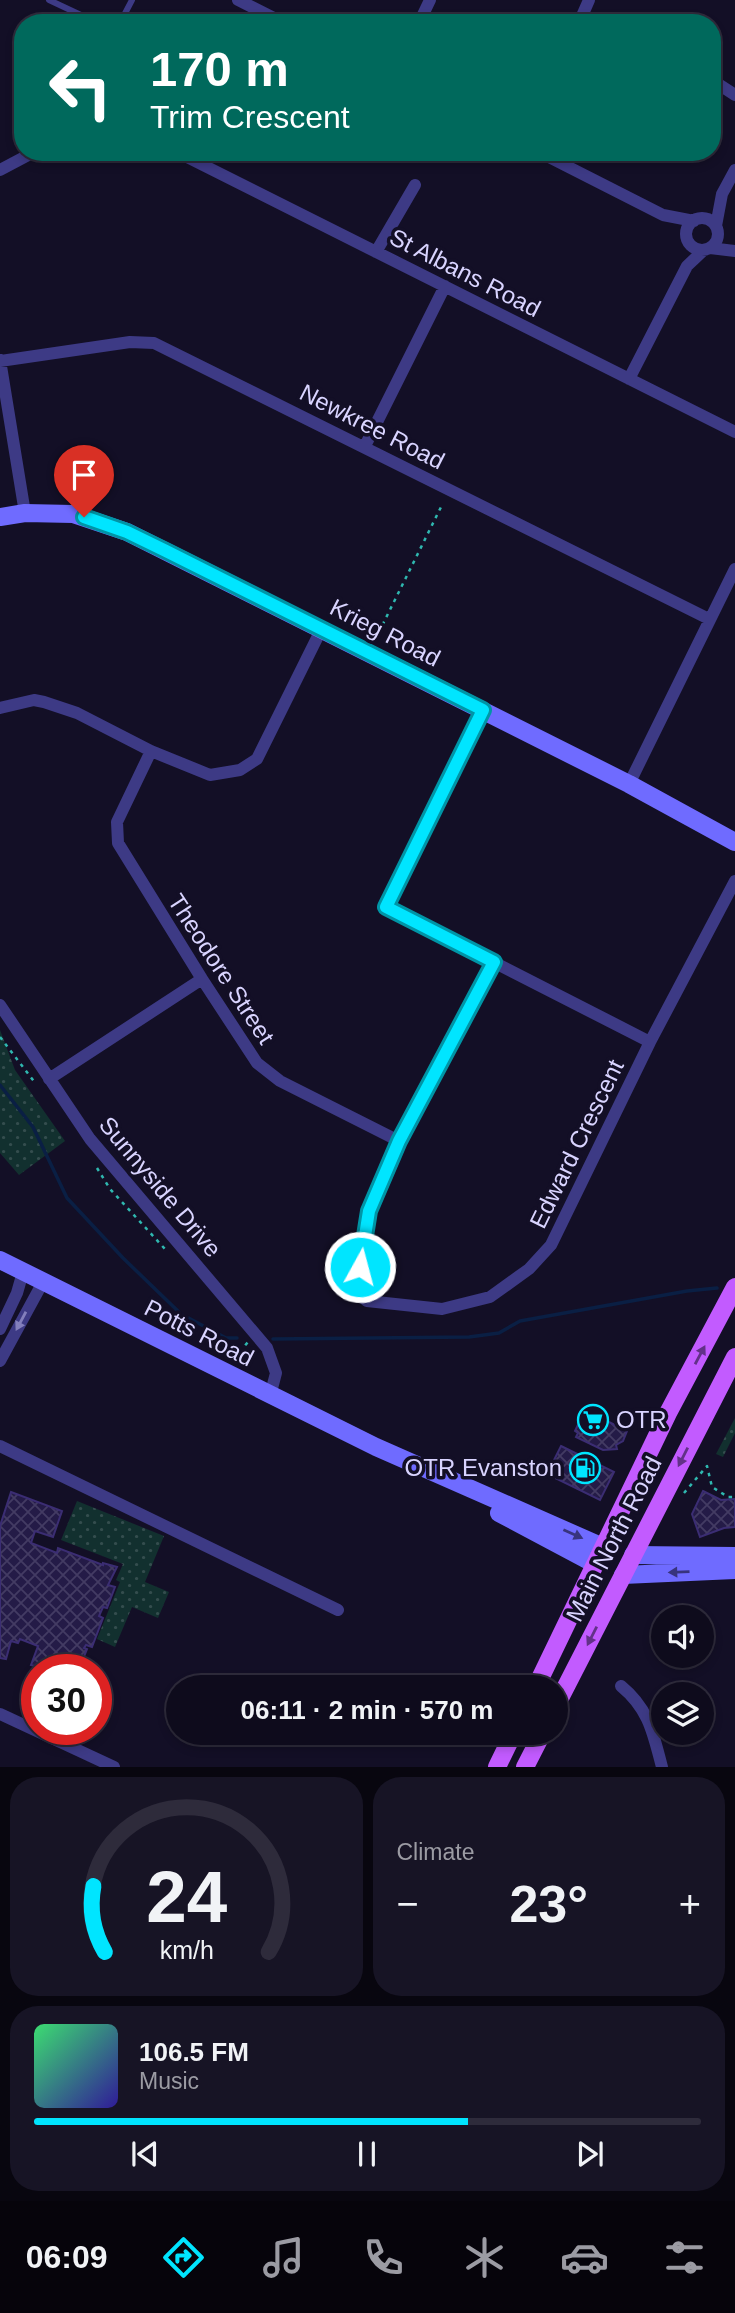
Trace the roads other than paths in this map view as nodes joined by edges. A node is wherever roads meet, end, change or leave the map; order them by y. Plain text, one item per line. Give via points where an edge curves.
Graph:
1 (49, 0) edge
2 (238, 0) edge
3 (79, 14) edge
4 (266, 14) edge
5 (17, 161) edge
6 (195, 161) edge
7 (557, 161) edge
8 (0, 170) edge
9 (735, 170) edge
10 (415, 185) dead end
11 (722, 194) junction
12 (663, 215) junction
13 (697, 220) junction
14 (717, 229) junction
15 (688, 239) junction
16 (707, 249) junction
17 (735, 251) edge
18 (376, 252) junction
19 (687, 266) junction
20 (445, 286) junction
21 (0, 361) edge
22 (629, 379) junction
23 (735, 432) edge
24 (365, 446) junction
25 (25, 513) junction
26 (0, 517) edge
27 (735, 569) edge
28 (709, 619) junction
29 (322, 628) junction
30 (0, 708) edge
31 (483, 710) junction
32 (151, 751) junction
33 (629, 784) junction
34 (735, 842) edge
35 (735, 881) edge
36 (494, 962) junction
37 (202, 979) junction
38 (0, 1004) edge
39 (650, 1042) junction
40 (49, 1079) junction
41 (399, 1141) junction
42 (0, 1260) edge
43 (23, 1272) junction
44 (43, 1282) junction
45 (734, 1294) edge
46 (0, 1329) edge
47 (735, 1357) edge
48 (0, 1361) edge
49 (270, 1396) junction
50 (0, 1446) edge
51 (376, 1447) junction
52 (603, 1547) junction
53 (633, 1555) junction
54 (735, 1556) edge
55 (595, 1564) junction
56 (735, 1570) edge
57 (623, 1575) junction
58 (338, 1610) dead end
59 (542, 1675) edge
60 (568, 1683) edge
61 (621, 1686) dead end
62 (0, 1714) edge
63 (508, 1745) edge
64 (536, 1745) edge
65 (114, 1767) edge
66 (497, 1767) edge
67 (525, 1767) edge
68 (662, 1767) edge

1 - 3 lane
2 - 4 street
5 - 8 street
6 - 18 street, St Albans Road
7 - 12 street
9 - 11 street
10 - 18 street
11 - 13 street
11 - 14 street
12 - 13 street
12 - 15 street
13 - 14 street via 706,219
13 - 15 street via 690,225
14 - 16 street via 715,244
14 - 17 street
15 - 16 street via 698,249
15 - 19 street
16 - 17 street
16 - 19 street
18 - 20 street, St Albans Road
19 - 22 street
20 - 22 street, St Albans Road
20 - 24 street
21 - 24 street, Newkree Road via 130,342 153,343
21 - 25 street
22 - 23 street, St Albans Road
24 - 28 street, Newkree Road
25 - 26 street, Krieg Road
25 - 29 street, Krieg Road via 72,514 127,532
27 - 28 street
28 - 33 street
29 - 31 street, Krieg Road
29 - 32 street via 257,759 240,770 210,775
30 - 32 street via 44,702 77,713
31 - 33 street, Krieg Road
31 - 36 street via 386,907
32 - 37 street, Theodore Street via 117,822 118,843
33 - 34 street, Krieg Road
35 - 39 street, Edward Crescent
36 - 39 street
36 - 41 street, Edward Crescent
37 - 40 street
37 - 41 street, Theodore Street via 264,1070
38 - 40 street, Sunnyside Drive
39 - 41 street, Edward Crescent via 551,1245 529,1269 490,1297 442,1309 367,1301 357,1293 369,1211
40 - 49 street, Sunnyside Drive via 90,1139 267,1348 276,1374
42 - 43 street, Potts Road
43 - 44 street, Potts Road
43 - 46 street
44 -> 48 street
44 - 49 street, Potts Road
52 -> 45 main road, Main North Road via 668,1413
47 -> 53 main road, Main North Road
49 - 51 street, Potts Road
50 - 58 street
51 -> 52 street, Potts Road
51 - 55 street, Potts Road
52 - 53 main road
52 - 55 main road, Main North Road
53 - 54 street
53 - 57 main road, Main North Road
55 - 57 main road
55 - 59 main road, Main North Road
56 -> 57 street
57 -> 60 main road, Main North Road
61 - 68 street via 643,1707
62 - 65 street
63 - 66 main road
64 - 67 main road

